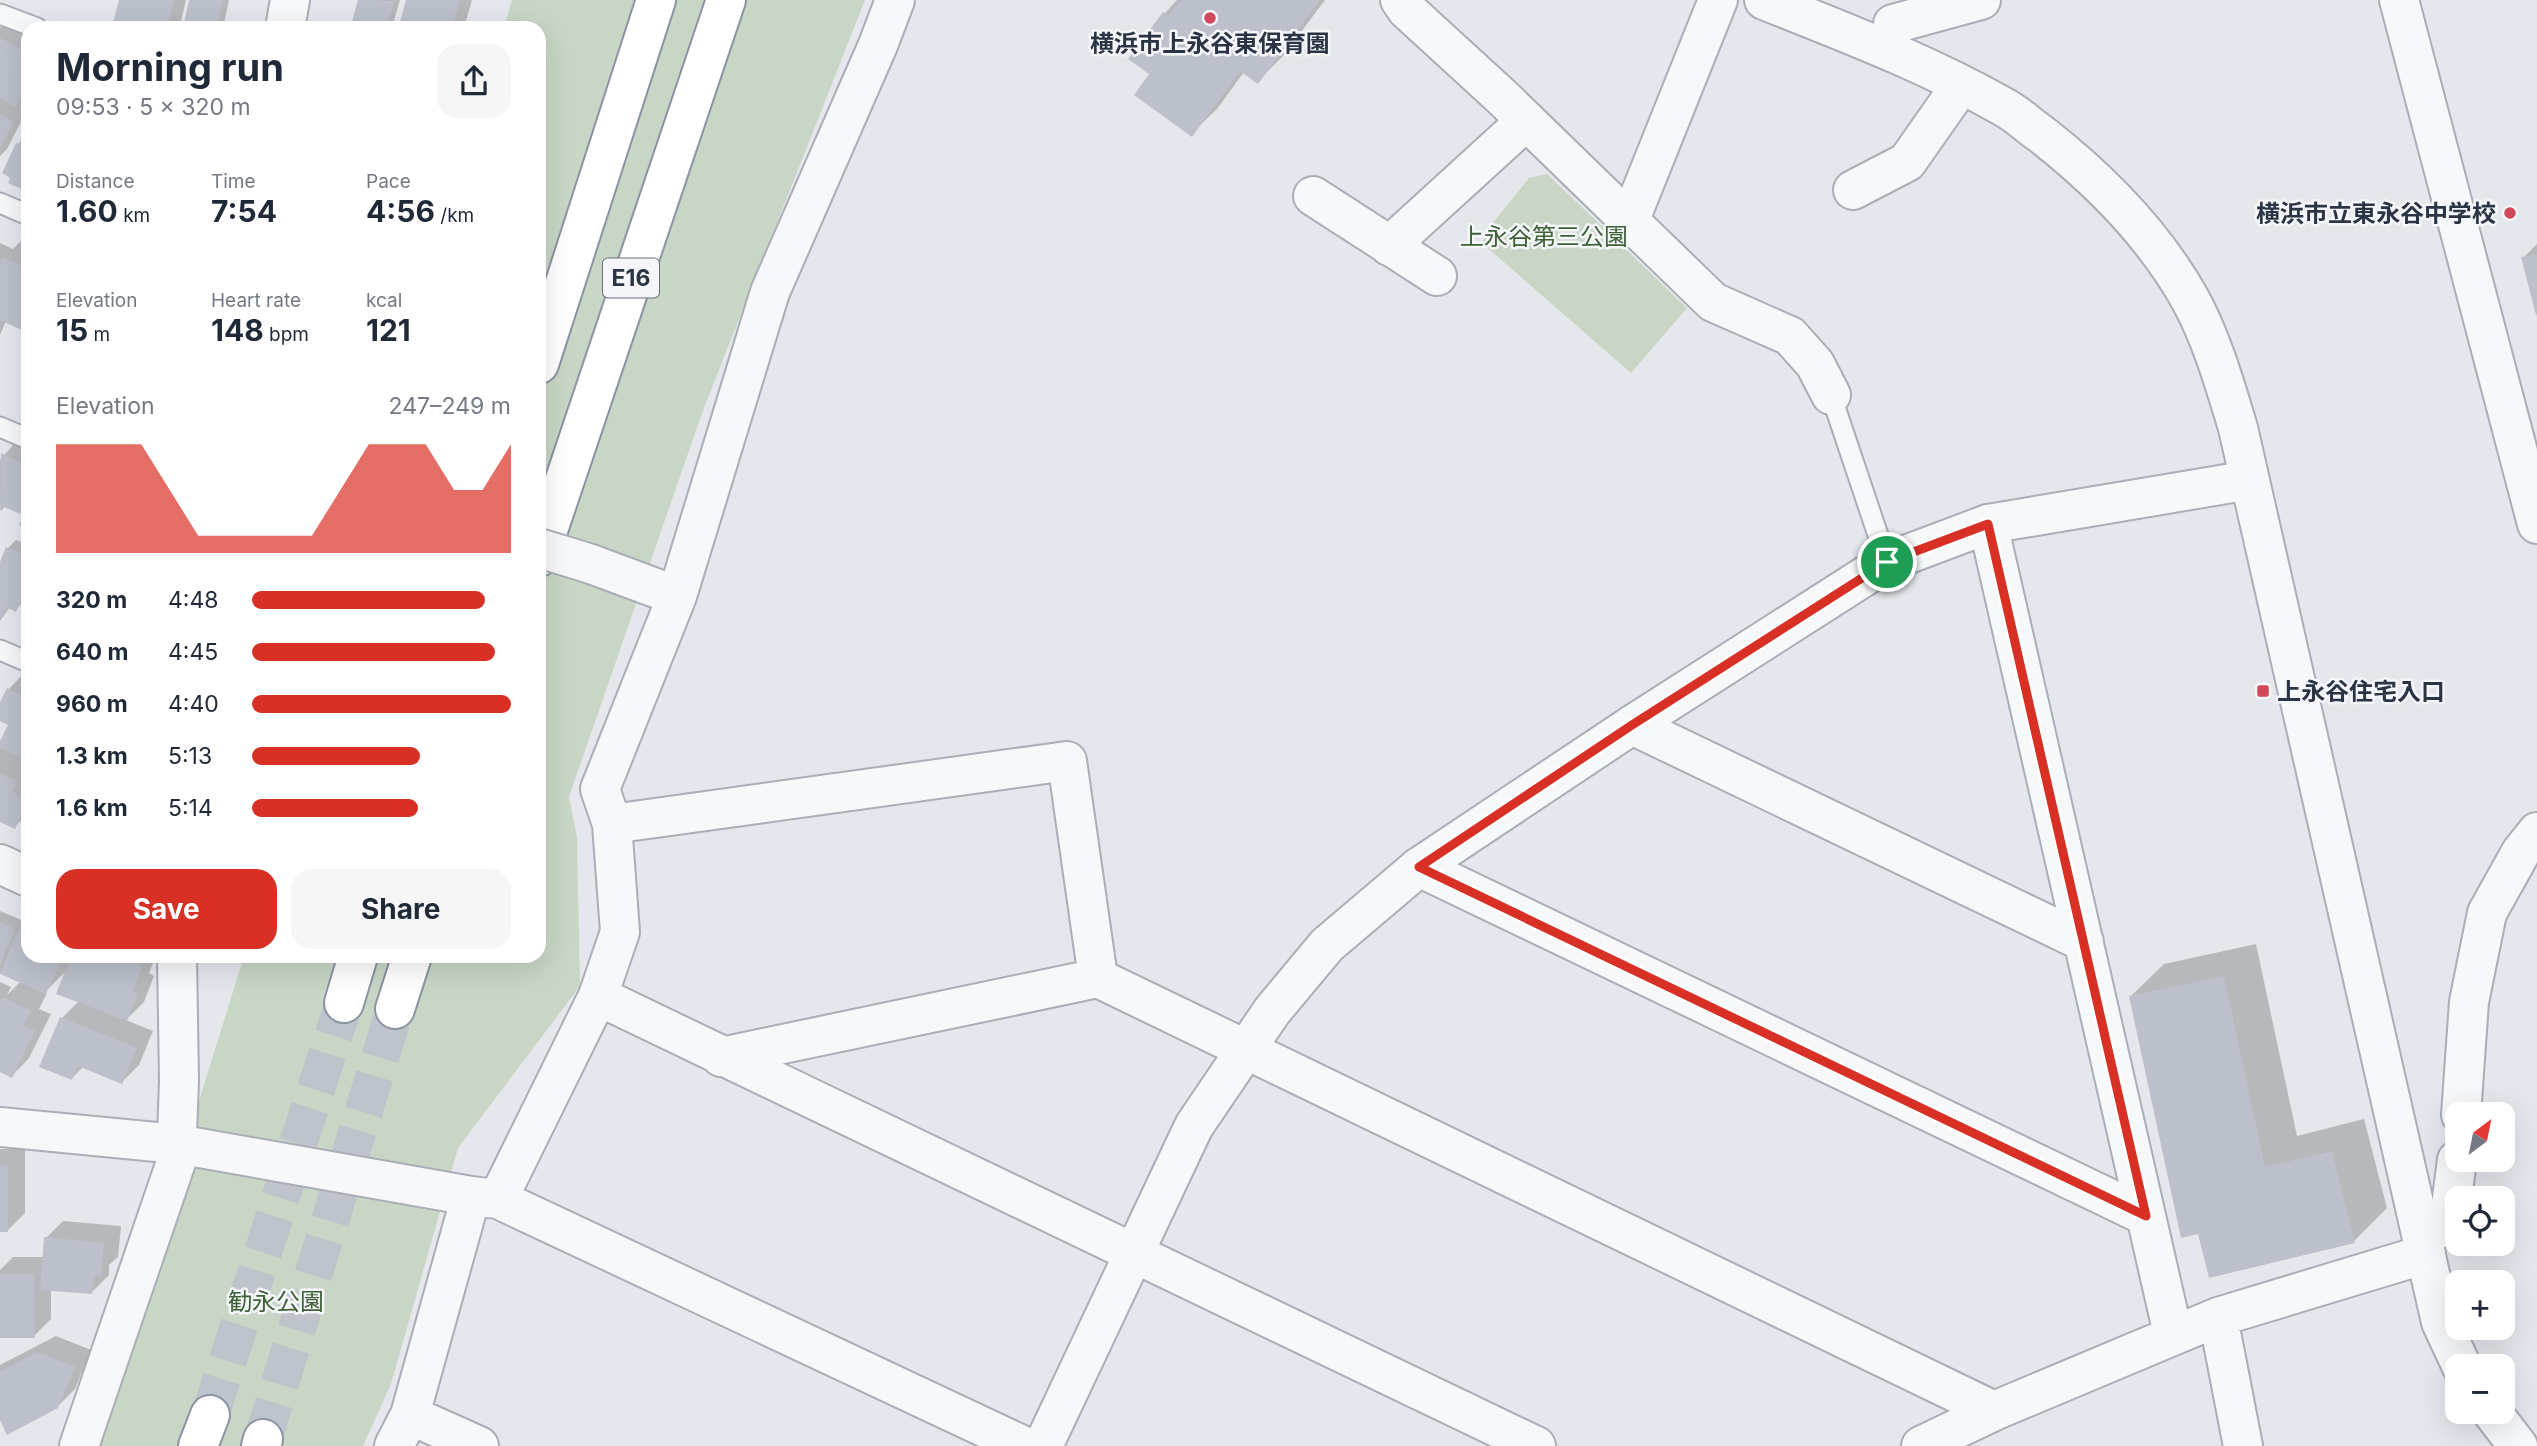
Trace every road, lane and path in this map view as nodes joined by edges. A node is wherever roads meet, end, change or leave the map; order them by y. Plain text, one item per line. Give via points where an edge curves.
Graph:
1 (290, 0) edge
2 (656, 0) edge
3 (726, 0) edge
4 (895, 0) edge
5 (1401, 0) edge
6 (1718, 0) edge
7 (1764, 0) edge
8 (1982, 0) edge
9 (2399, 0) edge
10 (0, 13) edge
11 (286, 21) edge
12 (21, 22) edge
13 (1894, 26) edge
14 (1961, 85) junction
15 (1526, 121) junction
16 (1853, 190) dead end
17 (1313, 196) dead end
18 (0, 203) edge
19 (21, 212) edge
20 (1629, 222) junction
21 (1389, 246) junction
22 (1437, 276) dead end
23 (546, 342) edge
24 (1831, 394) joint
25 (0, 427) edge
26 (21, 436) edge
27 (2250, 480) junction
28 (1988, 524) junction
29 (2537, 524) edge
30 (546, 536) edge
31 (546, 550) edge
32 (1887, 562) junction
33 (677, 596) junction
34 (0, 650) edge
35 (21, 659) edge
36 (1632, 725) junction
37 (612, 824) junction
38 (2537, 832) edge
39 (0, 864) edge
40 (1419, 867) junction
41 (21, 874) edge
42 (2084, 942) junction
43 (177, 963) edge
44 (356, 963) edge
45 (410, 963) edge
46 (1098, 978) junction
47 (598, 996) junction
48 (344, 1003) tunnel mouth
49 (395, 1009) tunnel mouth
50 (1245, 1050) junction
51 (721, 1057) junction
52 (2462, 1102) edge
53 (0, 1127) edge
54 (177, 1144) junction
55 (2455, 1172) edge
56 (484, 1198) junction
57 (2146, 1216) junction
58 (2425, 1247) junction
59 (1134, 1254) junction
60 (2218, 1317) junction
61 (2173, 1334) junction
62 (2456, 1354) edge
63 (1994, 1411) junction
64 (2501, 1424) edge
65 (402, 1430) edge
66 (79, 1446) edge
67 (478, 1446) edge
68 (1024, 1446) edge
69 (1044, 1446) edge
70 (1536, 1446) edge
71 (1921, 1446) edge
72 (2243, 1446) edge
73 (2518, 1446) edge

1 - 11 street
2 - 23 highway, E16
3 - 30 highway, E16
4 - 33 street via 770,292
5 - 15 street
6 - 20 street
7 - 13 street
8 - 13 street
9 - 29 street
10 - 12 lane
13 - 14 street
14 - 16 street via 1907,162
14 - 27 street via 2004,107 2057,147 2110,194 2155,244 2191,300 2218,364
15 - 20 street
15 - 21 street
17 - 21 street
18 - 19 lane
20 - 24 street via 1713,302 1790,336 1815,364
21 - 22 street
24 - 32 lane
25 - 26 lane
27 - 28 street
27 - 58 street
28 - 32 street
28 - 42 street
31 - 33 street, bridge
32 - 36 street
33 - 37 street via 600,789
34 - 35 lane
36 - 40 street
36 - 42 street
37 - 46 street via 1067,761
37 - 47 street via 620,932
38 - 52 street via 2487,913 2469,1002
39 - 41 street
40 - 50 street via 1327,945
40 - 57 street
42 - 57 street
43 - 54 street
44 - 48 highway
45 - 49 highway
46 - 50 street
46 - 51 street
47 - 51 street
47 - 56 street
50 - 59 street via 1194,1126
50 - 63 street
51 - 59 street
53 - 54 street
54 - 56 street
54 - 66 street via 176,1162
55 - 58 street via 2450,1214
56 - 65 street
56 - 68 street
57 - 61 street
58 - 60 street
58 - 62 street via 2441,1322
59 - 69 street
59 - 70 street
60 - 61 street
60 - 72 street
61 - 63 street
63 - 71 street
64 - 73 street
65 - 67 street

